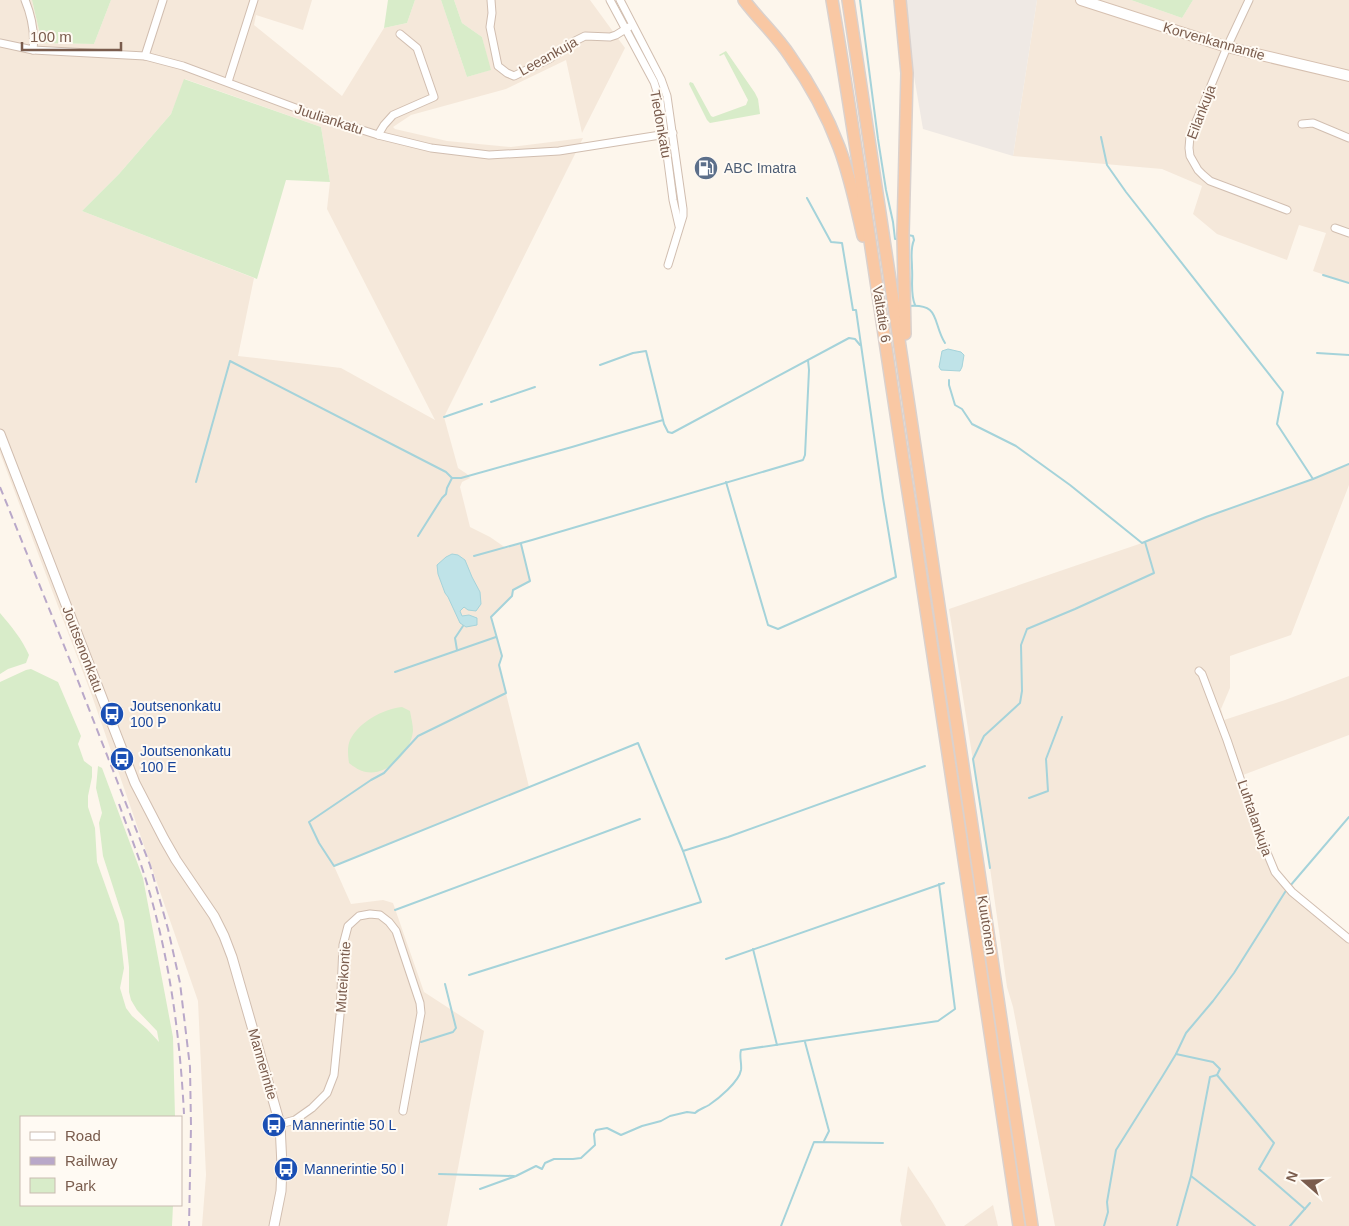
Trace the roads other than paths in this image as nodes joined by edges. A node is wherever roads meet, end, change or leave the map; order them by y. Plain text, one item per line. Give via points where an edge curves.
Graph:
1 (25, 0) edge
2 (163, 0) edge
3 (254, 0) edge
4 (491, 0) edge
5 (610, 0) edge
6 (620, 0) edge
7 (744, 0) edge
8 (832, 0) edge
9 (848, 0) edge
10 (900, 0) edge
11 (1082, 0) edge
12 (1249, 0) edge
13 (633, 24) junction
14 (626, 29) junction
15 (400, 34) dead end
16 (0, 44) edge
17 (1227, 47) junction
18 (33, 50) junction
19 (145, 56) junction
20 (1349, 76) edge
21 (228, 82) junction
22 (1302, 124) dead end
23 (673, 134) junction
24 (378, 135) junction
25 (664, 135) junction
26 (1349, 138) edge
27 (1287, 210) dead end
28 (679, 228) junction
29 (1335, 228) dead end
30 (1349, 234) edge
31 (668, 265) dead end
32 (882, 318) junction
33 (910, 410) junction
34 (0, 434) edge
35 (941, 624) joint
36 (930, 628) joint
37 (1199, 671) dead end
38 (224, 936) joint
39 (1349, 939) edge
40 (403, 1111) dead end
41 (280, 1124) junction
42 (274, 1226) edge
43 (1019, 1226) edge
44 (1032, 1226) edge

1 - 18 street via 31,15
2 - 19 street
3 - 21 street
4 - 14 street, Leeankuja via 490,27 498,66 514,76 585,36 610,38
5 - 14 street, Tiedonkatu
6 - 13 street, Tiedonkatu
7 - 32 highway via 790,55 828,120 849,180
8 - 32 highway, Valtatie 6
9 - 33 highway, Valtatie 6
10 - 33 highway via 907,73 902,274
11 - 17 main road, Korvenkannantie
12 - 17 street, Eilankuja
13 - 14 street, Leeankuja
13 - 23 street, Tiedonkatu via 661,79
14 - 25 street, Tiedonkatu via 654,82
15 - 24 street via 417,48 434,97 393,115
16 - 18 street, Juuliankatu
17 - 20 main road, Korvenkannantie
17 - 27 street, Eilankuja via 1190,136 1190,156 1210,181
18 - 19 street, Juuliankatu
19 - 21 street, Juuliankatu
21 - 24 street, Juuliankatu
22 - 26 street via 1313,123
23 - 25 street, Juuliankatu
23 - 28 street, Tiedonkatu via 683,209
24 - 25 street, Juuliankatu via 431,148 489,155 559,151
25 - 28 street, Tiedonkatu
28 - 31 street, Tiedonkatu
29 - 30 street
32 - 36 highway, Valtatie 6
33 - 35 highway, Valtatie 6
34 - 38 street, Joutsenonkatu via 135,783 176,860
35 - 44 highway, Kuutonen
36 - 43 highway, Kuutonen
37 - 39 street, Luhtalankuja via 1275,872 1292,892
38 - 41 street, Mannerintie
40 - 41 street, Muteikontie via 421,1013 420,1003 396,931 380,915 370,914 359,916 348,926 343,944 334,1075 327,1093 295,1120
41 - 42 street, Mannerintie via 282,1166

